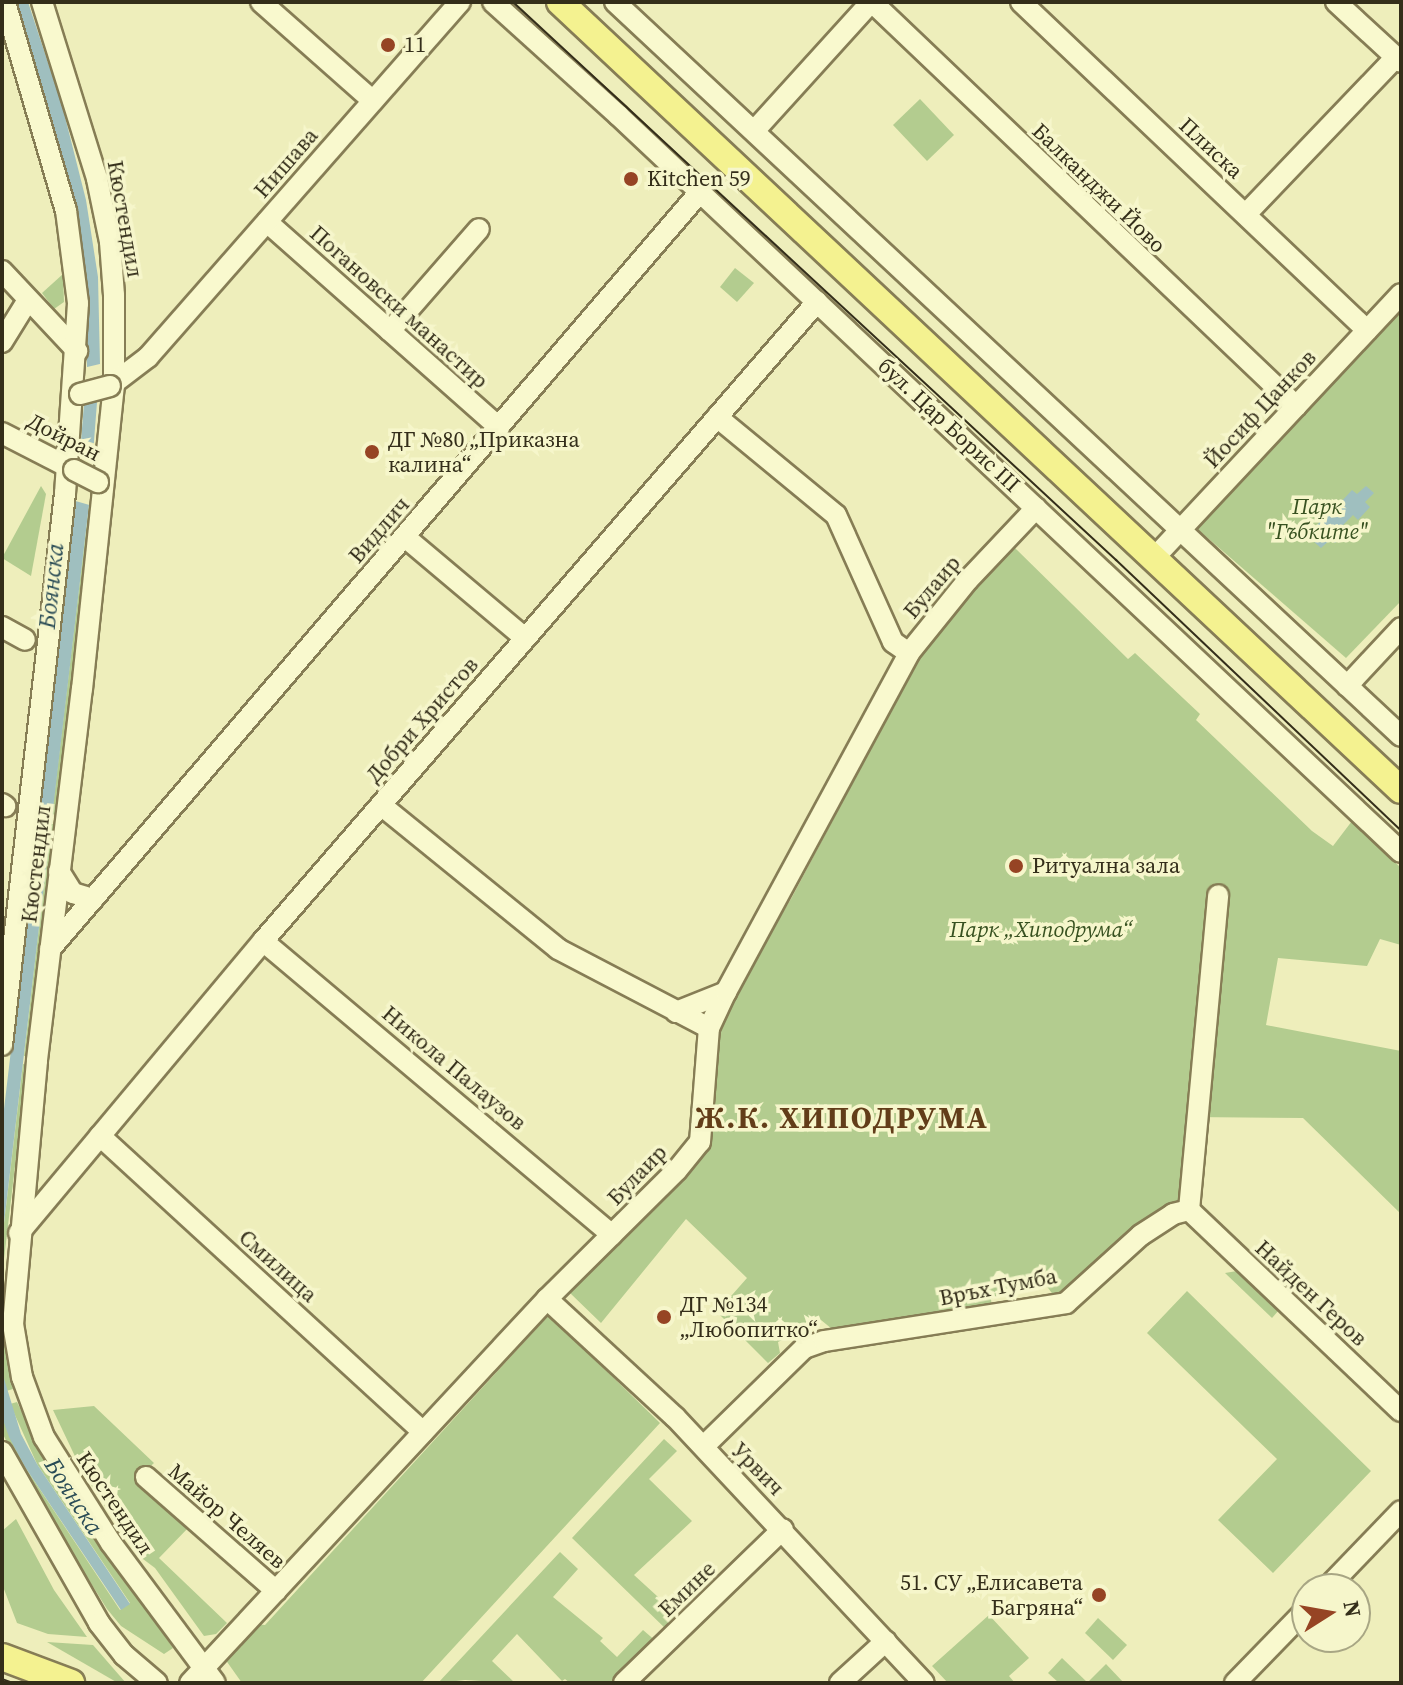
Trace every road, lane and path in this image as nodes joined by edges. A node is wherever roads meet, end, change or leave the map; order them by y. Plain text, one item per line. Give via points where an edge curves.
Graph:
1 (5, 2) edge
2 (42, 2) edge
3 (261, 2) edge
4 (460, 2) edge
5 (493, 2) edge
6 (560, 2) edge
7 (615, 2) edge
8 (871, 2) edge
9 (1021, 2) edge
10 (1336, 2) edge
11 (1398, 59) edge
12 (373, 101) junction
13 (755, 130) junction
14 (700, 192) junction
15 (1246, 214) junction
16 (267, 222) junction
17 (479, 229) dead end
18 (2, 271) edge
19 (1401, 294) edge
20 (28, 300) junction
21 (817, 302) junction
22 (1367, 330) junction
23 (390, 331) junction
24 (2, 342) edge
25 (114, 348) junction
26 (77, 351) junction
27 (148, 357) junction
28 (112, 386) junction
29 (77, 395) junction
30 (1296, 406) junction
31 (717, 417) junction
32 (499, 427) junction
33 (2, 433) edge
34 (71, 468) junction
35 (101, 483) junction
36 (1036, 508) junction
37 (1181, 530) junction
38 (405, 537) junction
39 (1155, 557) junction
40 (2, 627) edge
41 (1401, 628) edge
42 (525, 638) junction
43 (25, 640) dead end
44 (909, 653) junction
45 (1347, 686) junction
46 (1401, 736) edge
47 (1401, 790) edge
48 (381, 805) junction
49 (1401, 852) edge
50 (59, 871) junction
51 (1218, 895) dead end
52 (93, 899) junction
53 (263, 941) junction
54 (50, 949) junction
55 (6, 975) edge
56 (726, 992) junction
57 (676, 1012) junction
58 (709, 1028) junction
59 (2, 1045) edge
60 (100, 1136) junction
61 (26, 1168) junction
62 (69, 1173) junction
63 (1189, 1210) junction
64 (19, 1233) junction
65 (612, 1235) junction
66 (547, 1299) junction
67 (1401, 1411) edge
68 (423, 1432) junction
69 (704, 1446) junction
70 (2, 1453) edge
71 (146, 1477) dead end
72 (1401, 1511) edge
73 (783, 1529) junction
74 (1341, 1573) edge
75 (276, 1591) junction
76 (1291, 1625) edge
77 (886, 1641) junction
78 (2, 1657) edge
79 (203, 1678) edge
80 (71, 1683) edge
81 (157, 1683) edge
82 (624, 1683) edge
83 (840, 1683) edge
84 (924, 1683) edge
85 (1235, 1683) edge

1 - 26 street, Кюстендил via 66,211 76,278
2 - 25 street, Кюстендил via 99,192 113,268
3 - 12 street
4 - 12 street, Нишава
5 - 14 street, бул. Цар Борис III
6 - 39 main road, бул. Цар Борис III
7 - 13 street
8 - 13 street
8 - 30 street, Балканджи Йово
9 - 15 street, Плиска
10 - 11 street
11 - 15 street
12 - 16 street, Нишава
13 - 37 street
14 - 21 street, бул. Цар Борис III
14 - 32 street, Видлич
15 - 22 street, Плиска
16 - 23 street, Погановски манастир
16 - 27 street, Нишава
17 - 23 street
18 - 20 street
19 - 22 street, Йосиф Цанков
20 - 24 street
20 - 26 street
21 - 31 street, Добри Христов
21 - 36 street, бул. Цар Борис III
22 - 30 street, Йосиф Цанков
23 - 32 street, Погановски манастир
25 - 27 street via 126,360
25 - 28 street, Кюстендил
26 - 29 street, Кюстендил
27 - 28 street, Нишава
28 - 29 street, Нишава, bridge
28 - 35 street, Кюстендил
29 - 34 street, Кюстендил
30 - 37 street, Йосиф Цанков
31 - 42 street, Добри Христов
31 - 44 street via 836,515 893,642
32 - 38 street, Видлич
33 - 34 street, Дойран
34 - 35 street, Дойран, bridge
34 - 55 street, Кюстендил
35 - 50 street, Кюстендил
36 - 44 street, Булаир
36 - 49 street, бул. Цар Борис III
37 - 39 street, Йосиф Цанков
37 - 45 street
38 - 42 street
38 - 52 street, Видлич
39 - 47 main road, бул. Цар Борис III
40 - 43 street
41 - 45 street
42 - 48 street, Добри Христов
44 - 56 street, Булаир
45 - 46 street
48 - 53 street, Добри Христов
48 - 57 street via 558,949
50 - 52 street via 73,893
50 - 54 street, Кюстендил
51 - 63 street
52 - 54 street, Видлич
53 - 60 street, Добри Христов
53 - 65 street, Никола Палаузов
54 - 61 street, Кюстендил
55 - 59 street, Кюстендил
56 - 57 street
56 - 58 street, Булаир
57 - 58 street
58 - 65 street, Булаир via 700,1142
60 - 62 street, Добри Христов
60 - 68 street, Смилица
61 - 62 street via 41,1180
61 - 64 street, Кюстендил
62 - 64 street, Добри Христов
63 - 67 street, Найден Геров
63 - 69 street, Връх Тумба via 1141,1235 1066,1303 804,1348
64 - 79 street, Кюстендил via 13,1324 22,1377 40,1429
65 - 66 street, Булаир
66 - 68 street, Булаир
66 - 69 street, Урвич
68 - 75 street, Булаир
69 - 73 street, Урвич
70 - 81 street via 99,1623 124,1655
71 - 75 street, Майор Челяев
72 - 74 street
73 - 77 street, Урвич
73 - 82 street, Емине
75 - 79 street, Булаир
76 - 85 street
77 - 83 street
77 - 84 street, Урвич
78 - 80 main road

